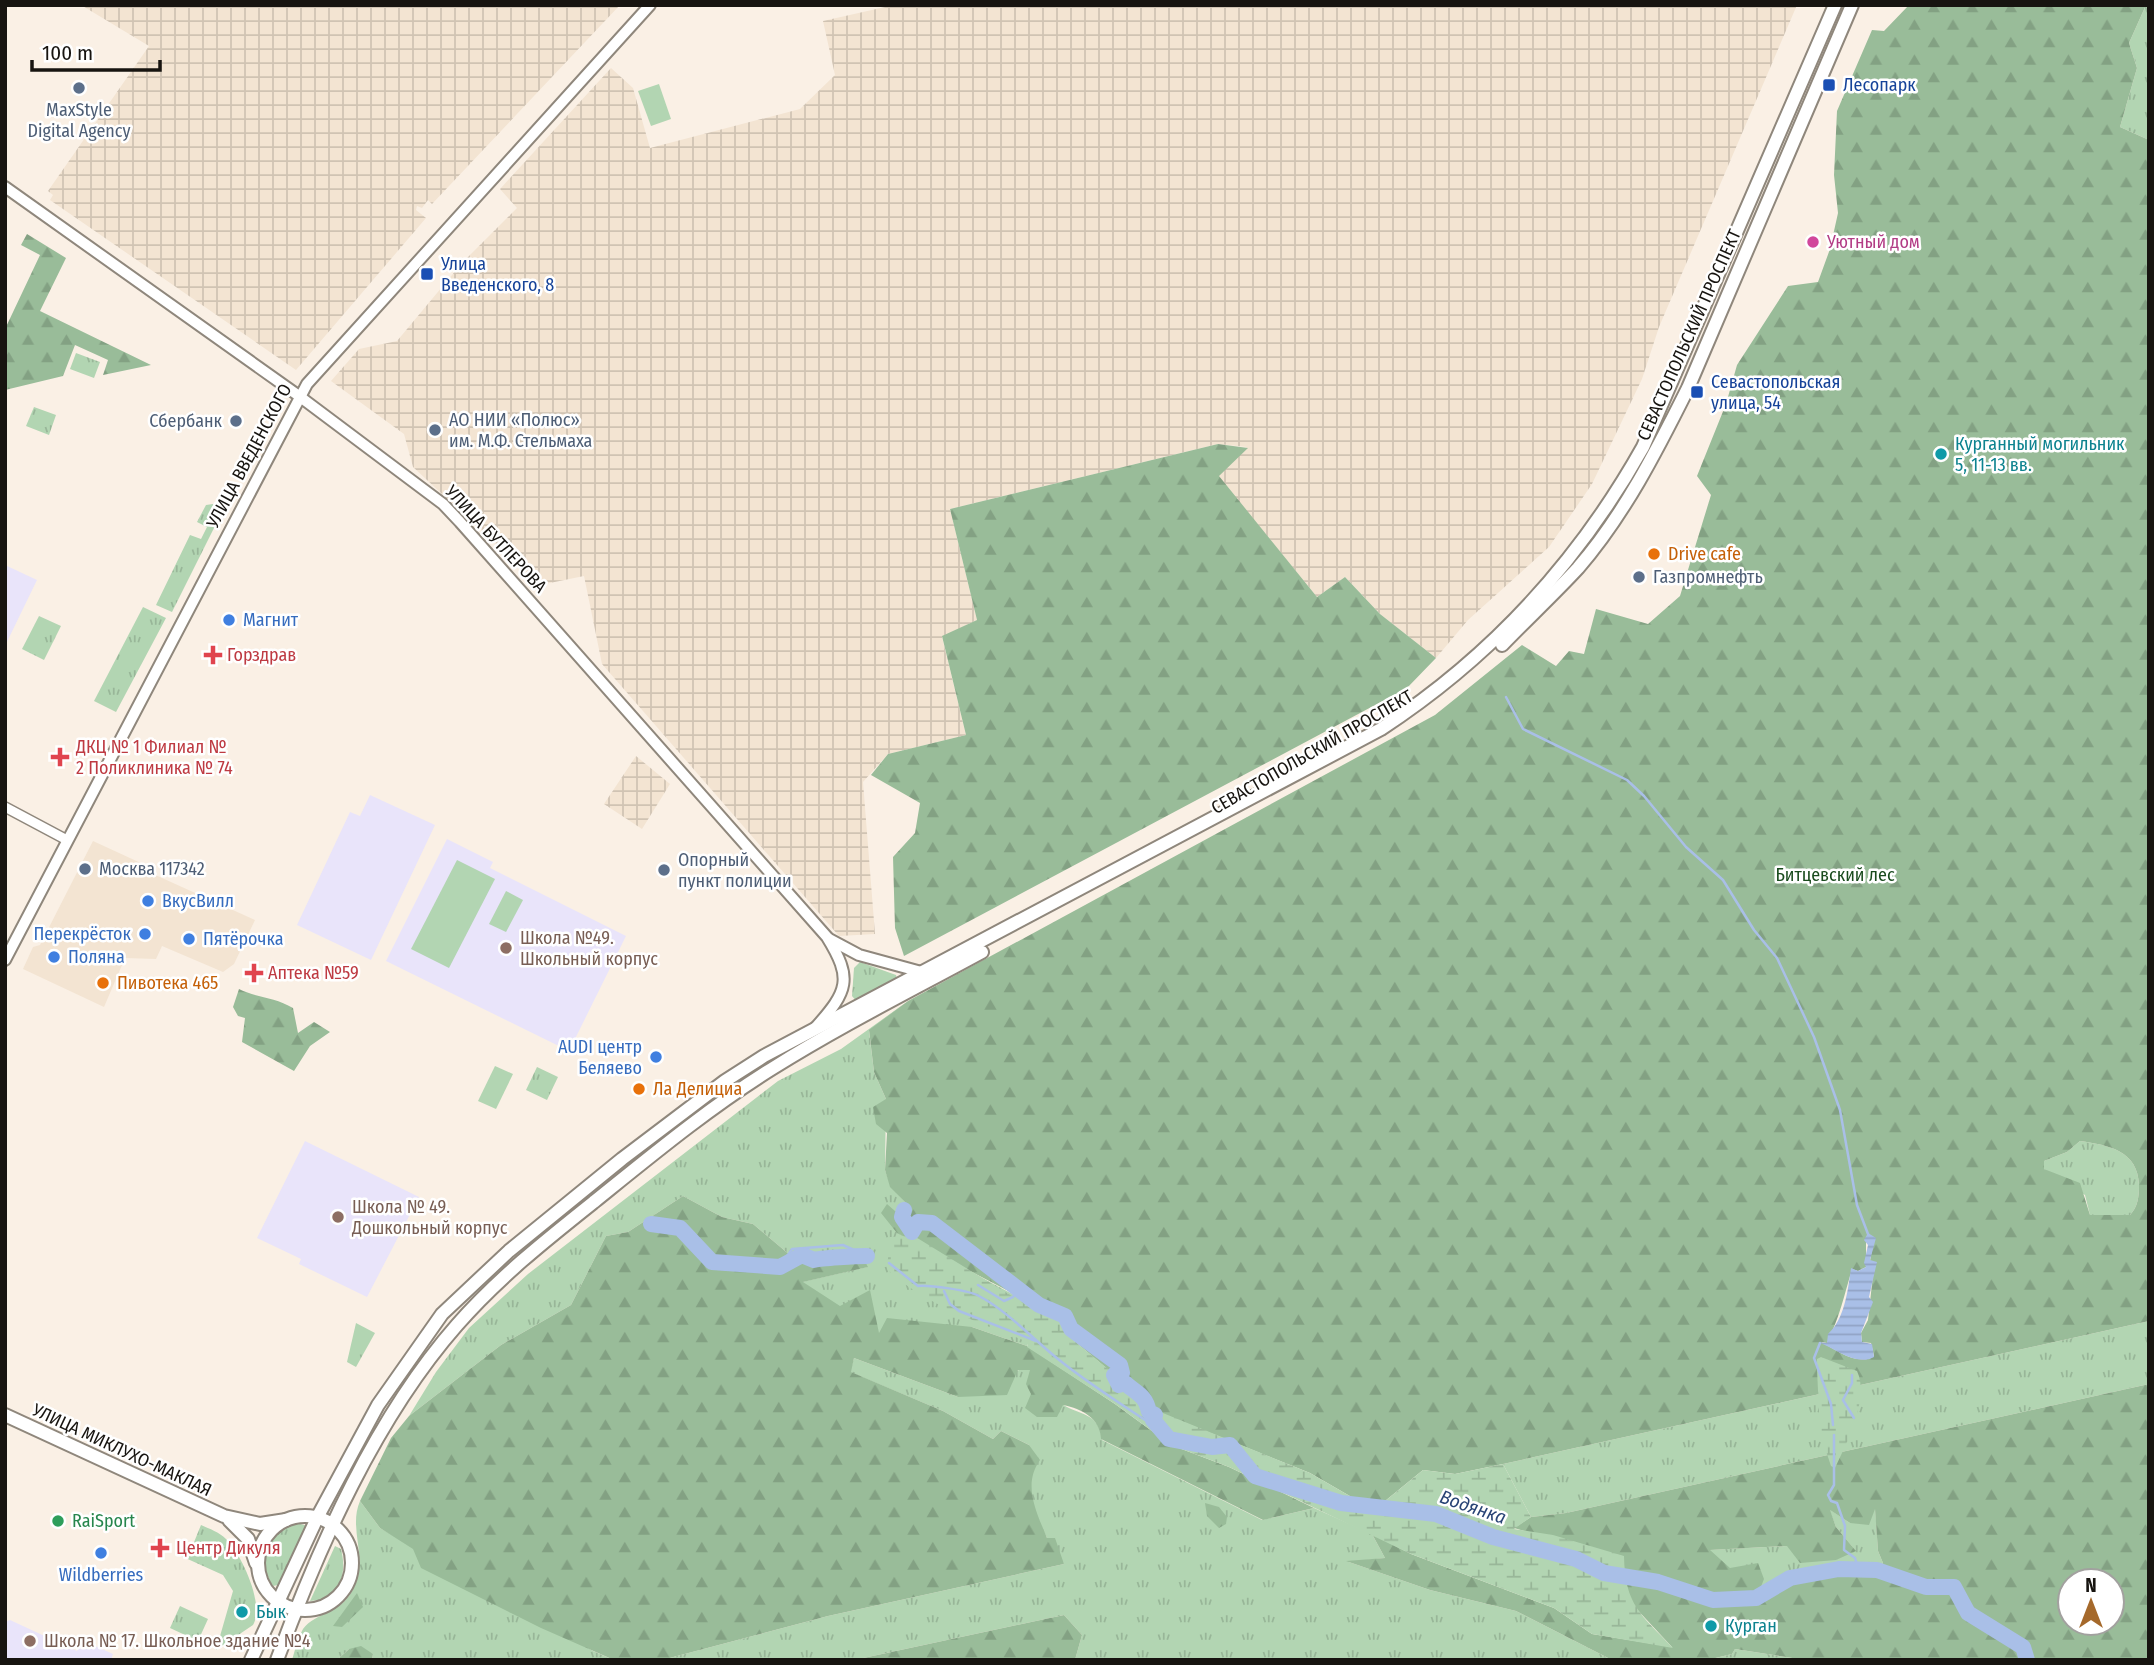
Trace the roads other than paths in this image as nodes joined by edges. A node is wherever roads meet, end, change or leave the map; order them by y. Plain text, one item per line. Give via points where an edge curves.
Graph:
1 (650, 5) edge
2 (1835, 5) edge
3 (1852, 5) edge
4 (5, 187) edge
5 (299, 396) junction
6 (5, 807) edge
7 (67, 840) junction
8 (827, 937) junction
9 (5, 960) edge
10 (925, 973) junction
11 (814, 1029) junction
12 (666, 1126) junction
13 (675, 1139) junction
14 (5, 1415) edge
15 (224, 1516) junction
16 (318, 1516) junction
17 (286, 1520) junction
18 (335, 1524) junction
19 (259, 1573) junction
20 (278, 1602) junction
21 (295, 1610) junction
22 (251, 1660) edge
23 (277, 1660) edge

1 - 5 street, УЛИЦА ВВЕДЕНСКОГО
2 - 10 main road, СЕВАСТОПОЛЬСКИЙ ПРОСПЕКТ via 1643,447 1618,492 1552,581 1489,647 1420,704 1381,729
3 - 13 main road, СЕВАСТОПОЛЬСКИЙ ПРОСПЕКТ via 1660,444 1579,567 1494,653 1387,733 813,1044
4 - 5 street, УЛИЦА БУТЛЕРОВА
5 - 7 street, УЛИЦА ВВЕДЕНСКОГО
5 - 8 street, УЛИЦА БУТЛЕРОВА via 443,504
6 - 7 street
7 - 9 street, УЛИЦА ВВЕДЕНСКОГО
8 - 10 street, УЛИЦА БУТЛЕРОВА via 859,955
8 - 11 street, УЛИЦА БУТЛЕРОВА via 841,961 846,984
10 - 11 main road, СЕВАСТОПОЛЬСКИЙ ПРОСПЕКТ
11 - 12 main road, СЕВАСТОПОЛЬСКИЙ ПРОСПЕКТ via 736,1074
12 - 13 street via 677,1128
12 - 16 main road, СЕВАСТОПОЛЬСКИЙ ПРОСПЕКТ via 509,1251 442,1314 378,1405
13 - 18 main road, СЕВАСТОПОЛЬСКИЙ ПРОСПЕКТ via 524,1258 455,1326 394,1412
14 - 15 main road, УЛИЦА МИКЛУХО-МАКЛАЯ
15 - 17 main road, УЛИЦА МИКЛУХО-МАКЛАЯ via 260,1524
15 - 19 main road, УЛИЦА МИКЛУХО-МАКЛАЯ via 248,1539
16 - 17 main road, УЛИЦА МИКЛУХО-МАКЛАЯ
16 - 18 main road
16 - 20 main road, СЕВАСТОПОЛЬСКИЙ ПРОСПЕКТ
17 - 19 main road via 263,1542
18 - 21 main road, СЕВАСТОПОЛЬСКИЙ ПРОСПЕКТ
18 - 21 main road via 350,1552 345,1590 319,1610
19 - 20 main road, УЛИЦА МИКЛУХО-МАКЛАЯ
20 - 21 main road
20 - 22 main road, СЕВАСТОПОЛЬСКИЙ ПРОСПЕКТ
21 - 23 main road, СЕВАСТОПОЛЬСКИЙ ПРОСПЕКТ

